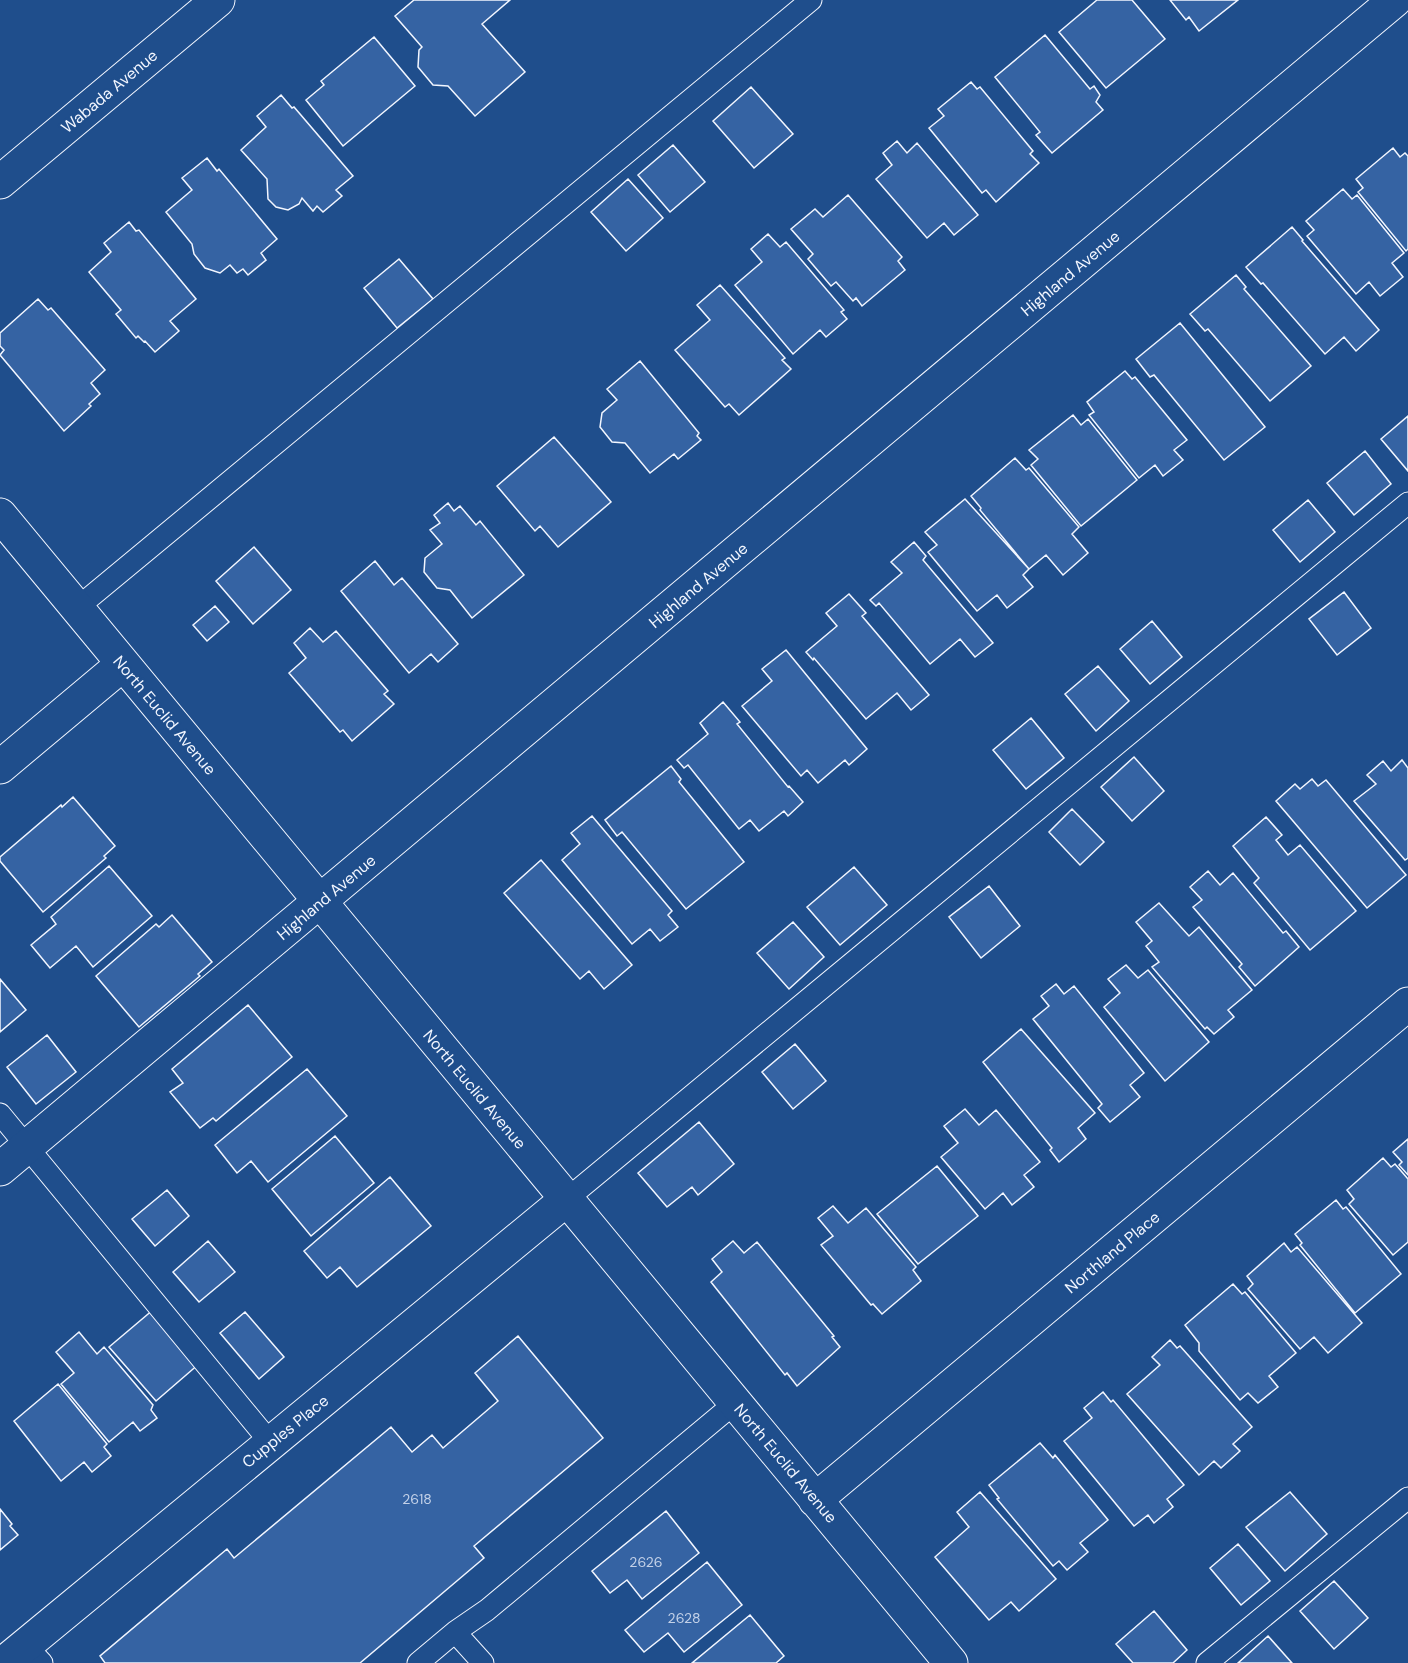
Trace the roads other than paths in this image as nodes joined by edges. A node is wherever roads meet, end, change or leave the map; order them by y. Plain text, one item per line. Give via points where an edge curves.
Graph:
1 (218, 0) edge
2 (811, 0) edge
3 (1395, 0) edge
4 (0, 182) edge
5 (1408, 503) edge
6 (0, 515) edge
7 (77, 608) junction
8 (123, 664) junction
9 (0, 767) edge
10 (320, 902) junction
11 (1408, 1004) edge
12 (0, 1114) edge
13 (27, 1146) junction
14 (0, 1169) edge
15 (567, 1199) junction
16 (735, 1403) junction
17 (270, 1443) junction
18 (1408, 1498) edge
19 (815, 1500) junction
20 (455, 1632) junction
21 (24, 1657) edge
22 (418, 1663) edge
23 (483, 1663) edge
24 (951, 1663) edge
25 (1207, 1663) edge

1 - 4 street, Wabada Avenue
2 - 7 lane
3 - 10 street, Highland Avenue
5 - 15 lane
6 - 7 street, North Euclid Avenue
7 - 8 street, North Euclid Avenue
8 - 9 street
8 - 10 street, North Euclid Avenue
10 - 13 street, Highland Avenue
10 - 15 street, North Euclid Avenue
11 - 19 street, Northland Place
12 - 13 lane
13 - 14 street, Highland Avenue
13 - 17 lane
15 - 16 street, North Euclid Avenue
15 - 17 street, Cupples Place
16 - 19 street, North Euclid Avenue
16 - 20 lane via 487,1610
17 - 21 street, Cupples Place
18 - 25 lane
19 - 24 street, North Euclid Avenue
20 - 22 lane
20 - 23 lane

